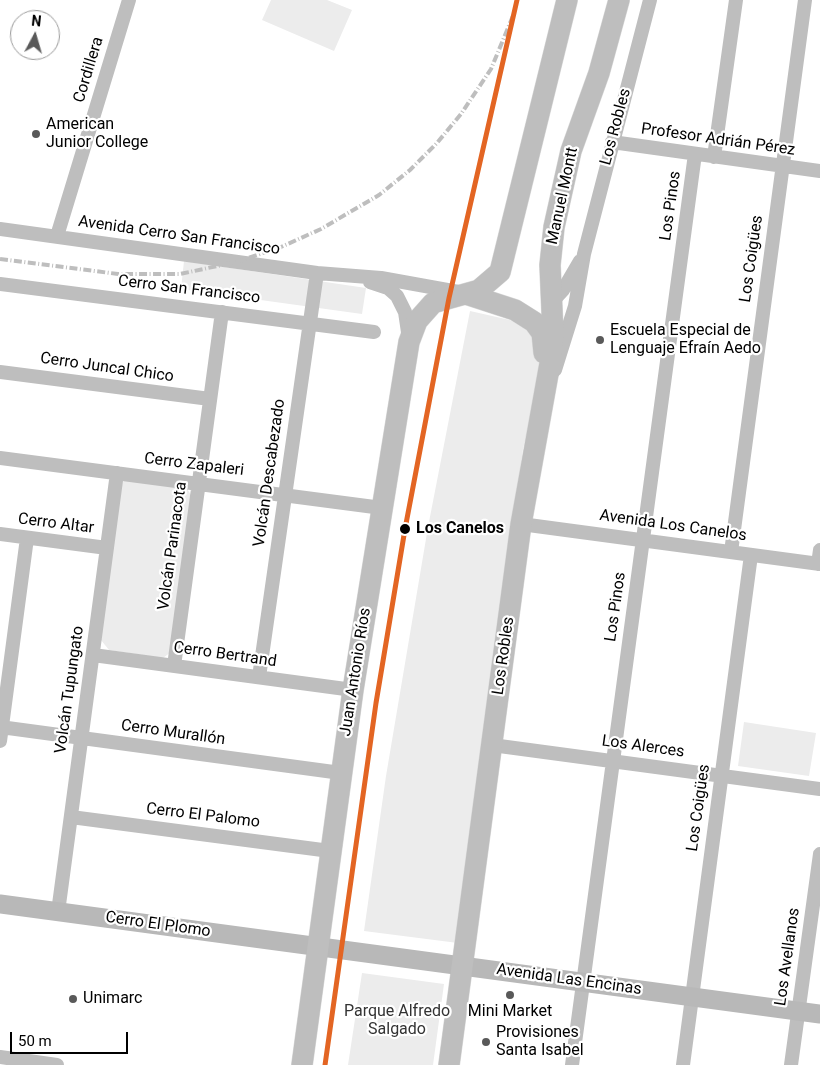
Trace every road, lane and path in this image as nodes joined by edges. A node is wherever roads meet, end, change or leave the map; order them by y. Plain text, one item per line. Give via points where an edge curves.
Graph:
1 (129, 0) edge
2 (567, 0) edge
3 (619, 0) edge
4 (650, 0) edge
5 (736, 0) edge
6 (805, 0) edge
7 (612, 142) junction
8 (696, 154) junction
9 (714, 157) junction
10 (782, 166) junction
11 (820, 171) edge
12 (0, 229) edge
13 (57, 236) junction
14 (584, 254) junction
15 (317, 273) junction
16 (352, 277) junction
17 (0, 284) edge
18 (457, 296) junction
19 (551, 303) junction
20 (515, 310) junction
21 (222, 312) junction
22 (309, 323) junction
23 (374, 332) dead end
24 (409, 342) junction
25 (0, 372) edge
26 (543, 398) junction
27 (210, 400) junction
28 (0, 458) edge
29 (117, 473) junction
30 (199, 484) junction
31 (285, 495) junction
32 (382, 508) junction
33 (521, 524) junction
34 (0, 534) edge
35 (27, 538) junction
36 (643, 540) junction
37 (107, 548) junction
38 (820, 550) edge
39 (731, 552) junction
40 (751, 555) junction
41 (819, 564) edge
42 (93, 655) junction
43 (174, 666) junction
44 (259, 678) junction
45 (353, 690) junction
46 (1, 732) edge
47 (81, 738) junction
48 (492, 745) junction
49 (613, 761) junction
50 (341, 773) junction
51 (721, 776) junction
52 (820, 789) edge
53 (71, 817) junction
54 (330, 850) junction
55 (820, 854) edge
56 (0, 904) edge
57 (58, 912) junction
58 (317, 946) junction
59 (464, 965) junction
60 (583, 982) junction
61 (692, 996) junction
62 (799, 1011) junction
63 (820, 1014) edge
64 (0, 1057) edge
65 (48, 1064) edge
66 (302, 1065) edge
67 (449, 1065) edge
68 (572, 1065) edge
69 (683, 1065) edge
70 (791, 1065) edge

1 - 13 street, Cordillera
2 - 18 main road via 503,266 489,284
3 - 19 main road, Manuel Montt via 599,73 571,151 560,197 551,248
4 - 7 street, Los Robles
5 - 9 street
6 - 10 street, Los Coigües
7 - 8 street, Profesor Adrián Pérez
7 - 14 street, Los Robles
8 - 9 street, Profesor Adrián Pérez
8 - 36 street, Los Pinos
9 - 10 street, Profesor Adrián Pérez
10 - 11 street, Profesor Adrián Pérez
10 - 39 street, Los Coigües
12 - 13 street, Avenida Cerro San Francisco
13 - 15 street, Avenida Cerro San Francisco
14 - 19 street, Los Robles via 563,290
14 - 26 street, Los Robles via 563,350
15 - 16 street, Avenida Cerro San Francisco
15 - 22 street, Volcán Descabezado
16 - 18 street via 451,289
16 - 24 street via 388,288 397,296 405,312
17 - 21 street, Cerro San Francisco
18 - 20 main road
18 - 24 main road, Juan Antonio Ríos via 433,303 423,311
19 - 20 main road via 535,310
19 - 26 main road, Manuel Montt via 553,334
20 - 26 main road via 534,322 542,334
21 - 22 street, Cerro San Francisco
21 - 27 street, Volcán Parinacota
22 - 23 street, Cerro San Francisco
22 - 31 street, Volcán Descabezado
24 - 32 main road, Juan Antonio Ríos
25 - 27 street, Cerro Juncal Chico
26 - 33 main road, Los Robles
27 - 30 street, Volcán Parinacota
28 - 29 street, Cerro Zapaleri
29 - 30 street, Cerro Zapaleri
29 - 37 street, Volcán Tupungato
30 - 31 street, Cerro Zapaleri
30 - 43 street, Volcán Parinacota
31 - 32 street, Cerro Zapaleri
31 - 44 street, Volcán Descabezado
32 - 45 main road, Juan Antonio Ríos
33 - 36 street, Avenida Los Canelos
33 - 48 main road, Los Robles
34 - 35 street, Cerro Altar
35 - 37 street, Cerro Altar
35 - 46 street
36 - 39 street, Avenida Los Canelos
36 - 49 street, Los Pinos
37 - 42 street, Volcán Tupungato
38 - 41 street
39 - 40 street, Avenida Los Canelos
40 - 41 street, Avenida Los Canelos
40 - 51 street, Los Coigües
42 - 43 street, Cerro Bertrand
42 - 47 street, Volcán Tupungato
43 - 44 street, Cerro Bertrand
44 - 45 street, Cerro Bertrand
45 - 50 main road, Juan Antonio Ríos
46 - 47 street, Cerro Murallón
47 - 50 street, Cerro Murallón
47 - 53 street, Volcán Tupungato
48 - 49 street, Los Alerces
48 - 59 main road, Los Robles
49 - 51 street, Los Alerces
49 - 60 street, Los Pinos
50 - 54 main road, Juan Antonio Ríos
51 - 52 street, Los Alerces
51 - 61 street, Los Coigües
53 - 54 street, Cerro El Palomo
53 - 57 street, Volcán Tupungato
54 - 58 main road, Juan Antonio Ríos
55 - 62 street, Los Avellanos
56 - 57 street, Cerro El Plomo
57 - 58 street, Cerro El Plomo
58 - 59 street, Avenida Las Encinas
58 - 66 main road, Juan Antonio Ríos
59 - 60 street, Avenida Las Encinas
59 - 67 main road, Los Robles
60 - 61 street, Avenida Las Encinas
60 - 68 street, Los Pinos
61 - 62 street, Avenida Las Encinas
61 - 69 street, Los Coigües
62 - 63 street, Avenida Las Encinas
62 - 70 street, Los Avellanos
64 - 65 street

